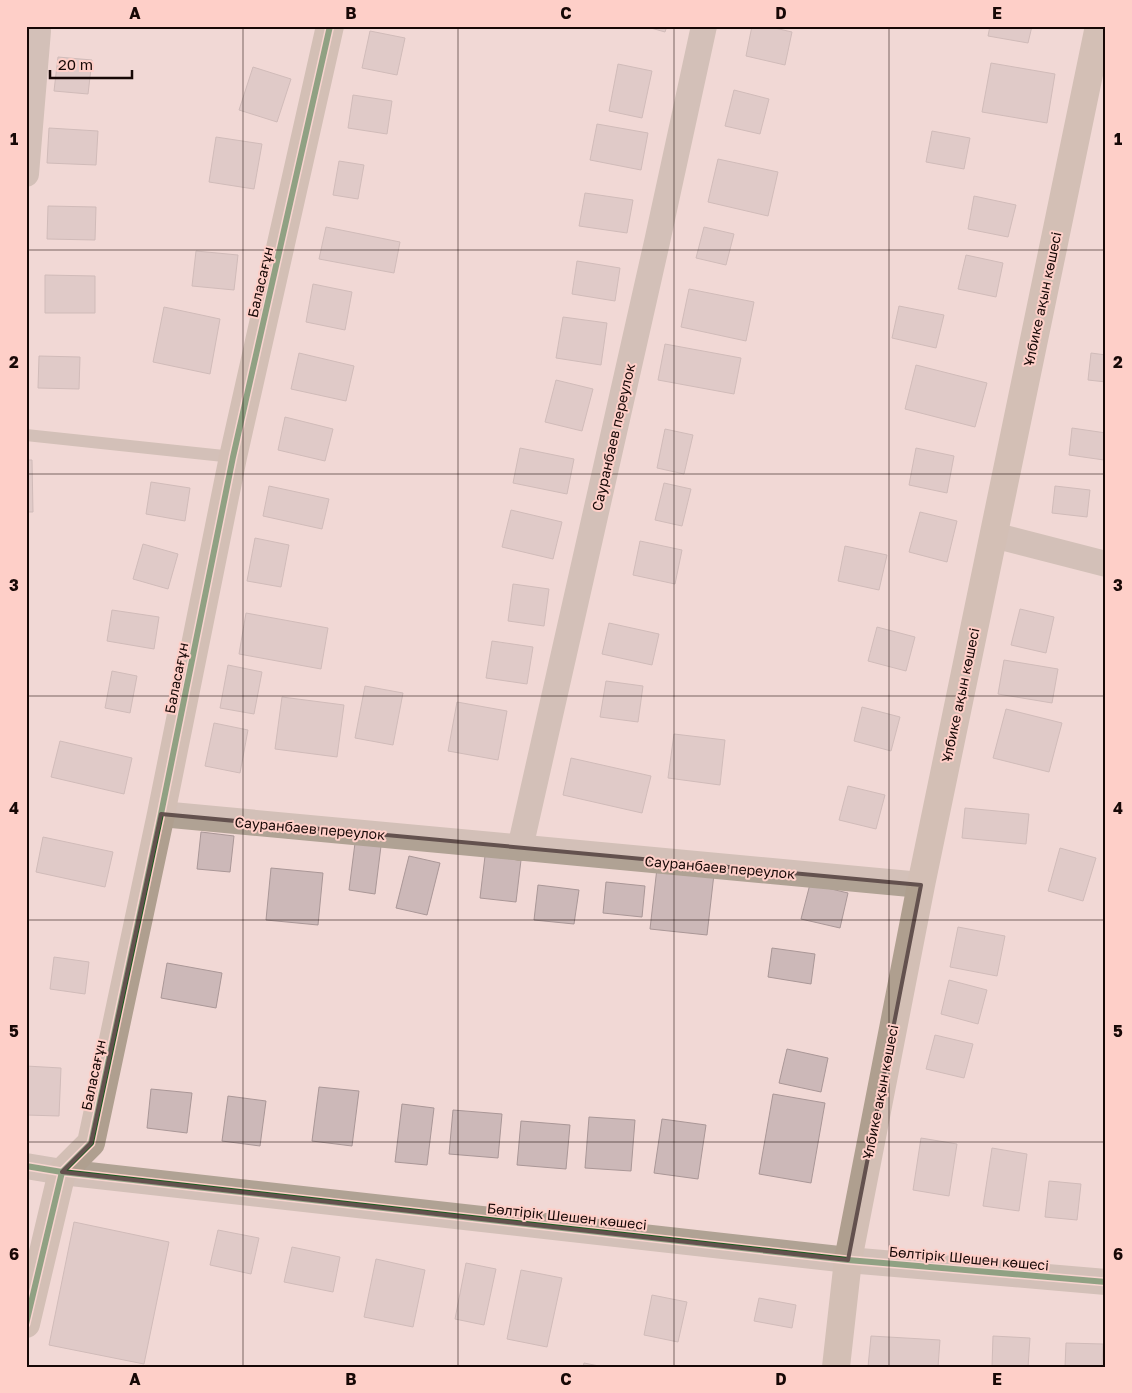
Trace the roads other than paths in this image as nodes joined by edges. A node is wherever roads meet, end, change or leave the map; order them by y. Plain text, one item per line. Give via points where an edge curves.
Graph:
1 (37, 26) edge
2 (330, 26) edge
3 (704, 26) edge
4 (1099, 26) edge
5 (26, 174) edge
6 (26, 435) edge
7 (233, 457) junction
8 (993, 536) junction
9 (1106, 564) edge
10 (161, 814) junction
11 (520, 848) junction
12 (920, 885) junction
13 (26, 1166) edge
14 (62, 1172) junction
15 (848, 1260) junction
16 (1106, 1282) edge
17 (26, 1324) edge
18 (836, 1367) edge

1 - 5 street
2 - 7 main road, Баласағұн
3 - 11 street, Сауранбаев переулок
4 - 8 main road, Ұлбике ақын көшесі
6 - 7 lane
7 - 10 main road, Баласағұн
8 - 9 street
8 - 12 main road, Ұлбике ақын көшесі
10 - 11 street, Сауранбаев переулок
10 - 14 main road, Баласағұн via 91,1143
11 - 12 street, Сауранбаев переулок
12 - 15 main road, Ұлбике ақын көшесі
13 - 14 street, Бөлтірік Шешен көшесі
14 - 15 street, Бөлтірік Шешен көшесі
14 - 17 main road
15 - 16 street, Бөлтірік Шешен көшесі
15 - 18 main road, Ұлбике ақын көшесі

